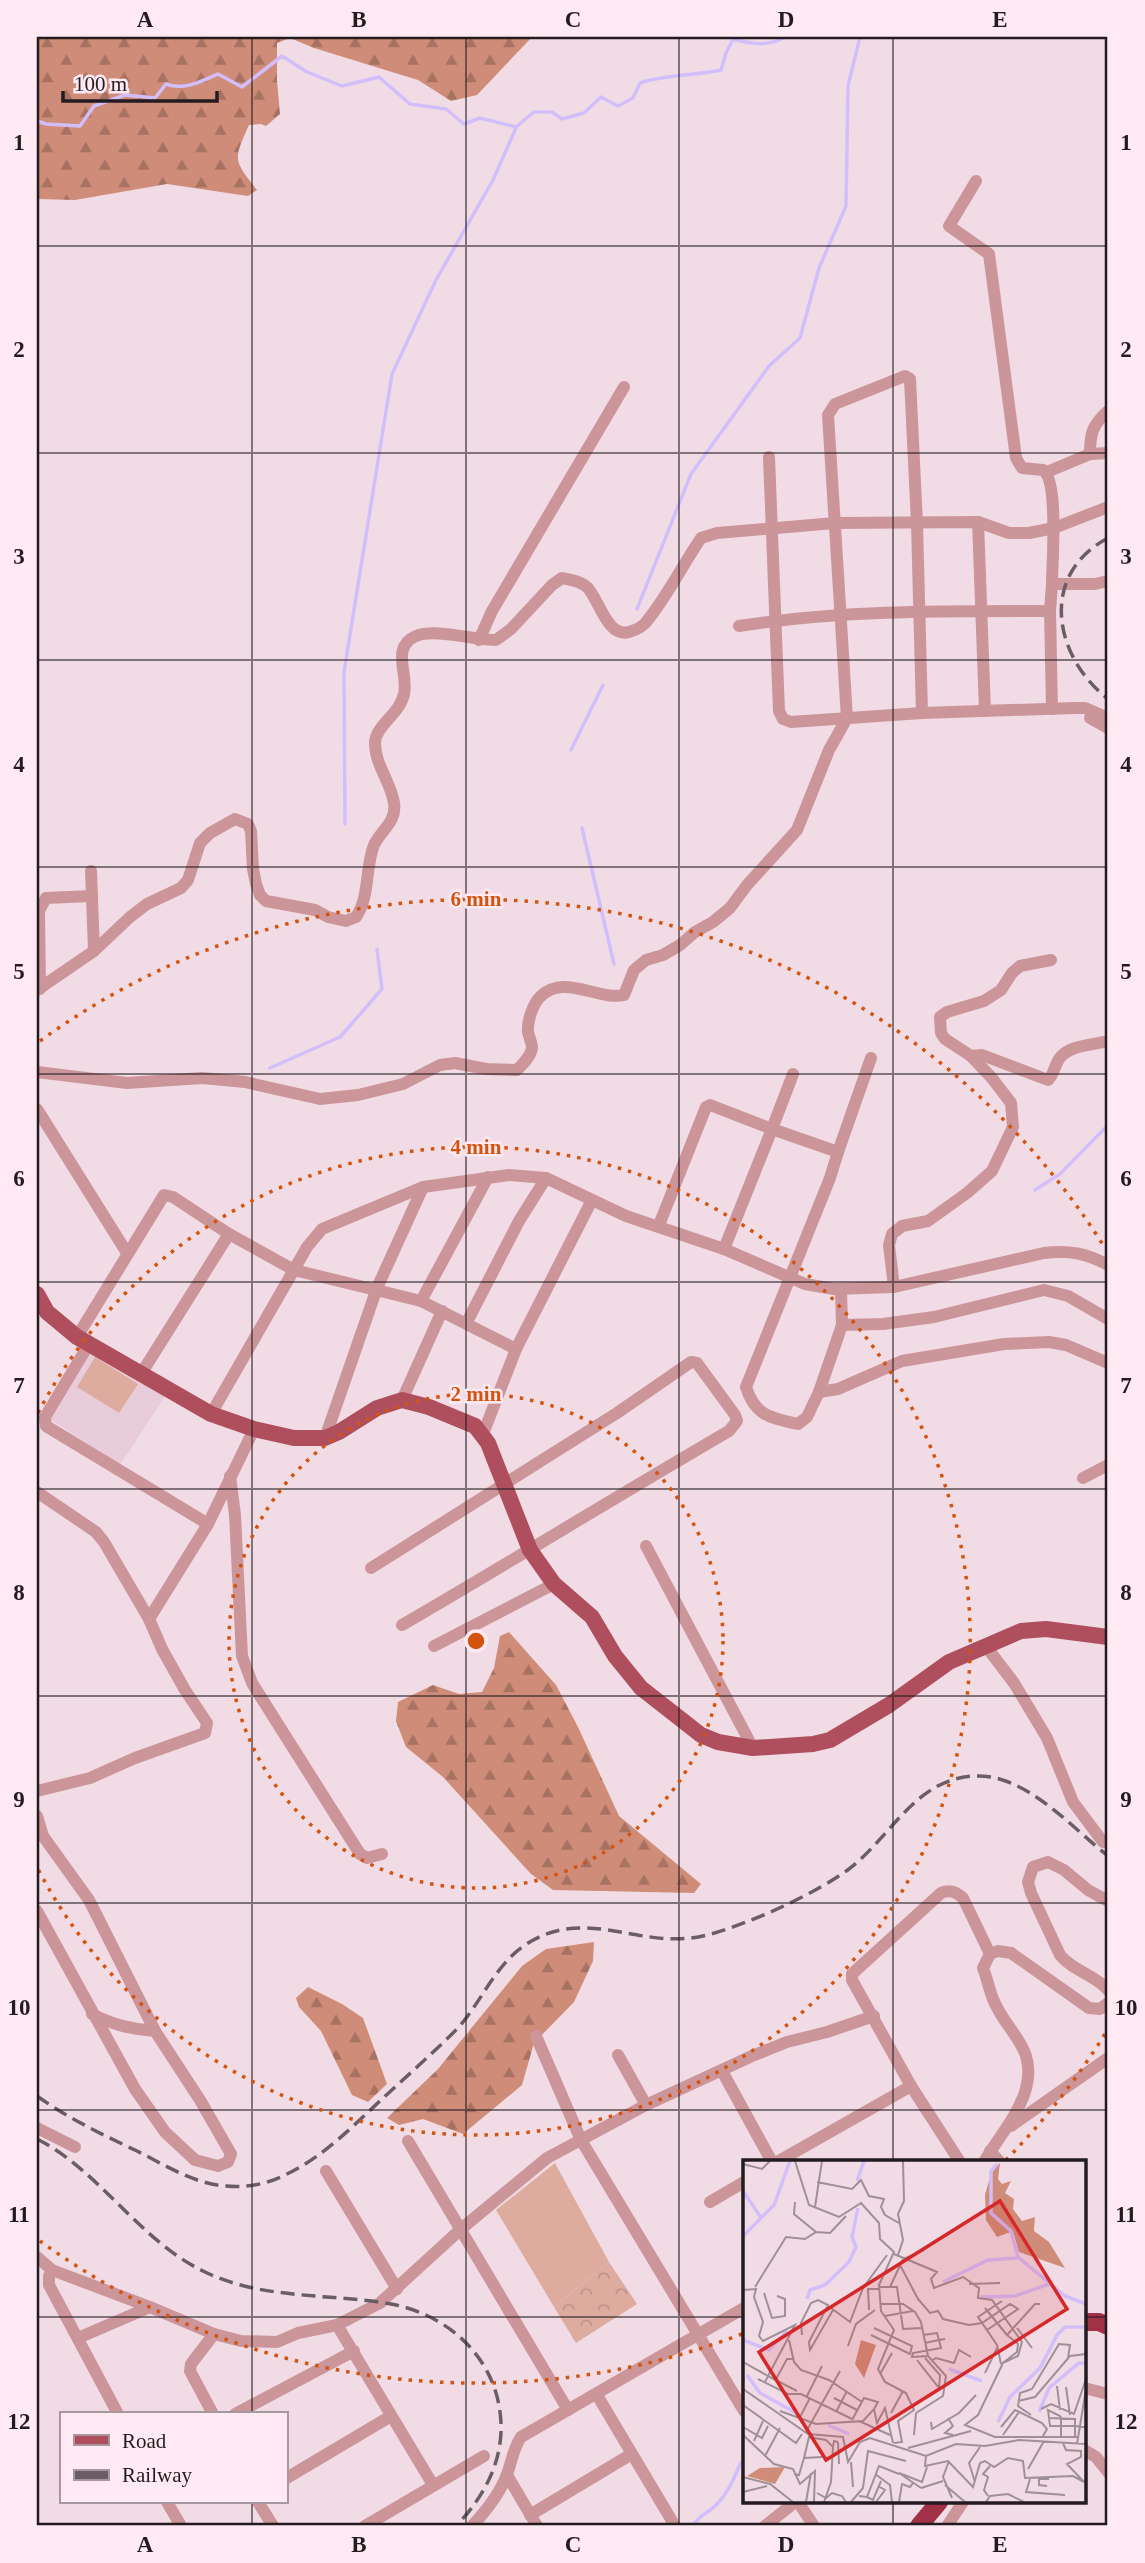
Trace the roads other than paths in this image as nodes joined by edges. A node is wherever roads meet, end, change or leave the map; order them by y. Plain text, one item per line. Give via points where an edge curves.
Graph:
1 (976, 181) dead end
2 (624, 387) dead end
3 (1108, 411) edge
4 (1108, 453) edge
5 (1090, 454) junction
6 (769, 457) dead end
7 (1047, 472) junction
8 (1108, 508) edge
9 (978, 522) junction
10 (835, 523) junction
11 (917, 524) junction
12 (773, 527) junction
13 (1054, 528) junction
14 (1108, 581) edge
15 (1052, 584) junction
16 (981, 611) junction
17 (1050, 611) junction
18 (918, 613) junction
19 (841, 616) junction
20 (776, 620) junction
21 (739, 626) dead end
22 (480, 640) junction
23 (1075, 708) junction
24 (1052, 709) junction
25 (985, 710) junction
26 (922, 713) junction
27 (847, 718) junction
28 (1108, 718) edge
29 (1108, 728) edge
30 (91, 871) dead end
31 (92, 896) junction
32 (94, 951) junction
33 (1051, 960) dead end
34 (39, 990) edge
35 (1108, 1041) edge
36 (971, 1056) junction
37 (871, 1058) dead end
38 (37, 1072) edge
39 (793, 1074) dead end
40 (37, 1109) edge
41 (41, 1126) edge
42 (772, 1129) junction
43 (838, 1152) junction
44 (488, 1177) junction
45 (546, 1178) junction
46 (423, 1187) junction
47 (592, 1200) junction
48 (659, 1225) junction
49 (229, 1234) junction
50 (724, 1249) junction
51 (127, 1253) junction
52 (1108, 1265) edge
53 (294, 1270) junction
54 (789, 1278) junction
55 (894, 1287) junction
56 (377, 1289) junction
57 (841, 1290) junction
58 (37, 1294) edge
59 (421, 1301) junction
60 (442, 1311) junction
61 (42, 1315) edge
62 (1108, 1319) edge
63 (467, 1322) junction
64 (842, 1325) junction
65 (83, 1340) junction
66 (516, 1349) junction
67 (1108, 1363) edge
68 (141, 1374) junction
69 (819, 1392) junction
70 (401, 1401) junction
71 (211, 1414) junction
72 (254, 1429) junction
73 (483, 1434) junction
74 (325, 1438) junction
75 (1108, 1465) edge
76 (230, 1476) junction
77 (1083, 1478) dead end
78 (504, 1485) junction
79 (37, 1492) edge
80 (208, 1524) junction
81 (646, 1546) dead end
82 (530, 1550) junction
83 (371, 1568) dead end
84 (554, 1584) junction
85 (149, 1619) junction
86 (402, 1625) dead end
87 (1108, 1637) edge
88 (985, 1645) junction
89 (434, 1646) dead end
90 (753, 1748) junction
91 (37, 1791) edge
92 (37, 1816) edge
93 (1103, 1842) dead end
94 (382, 1854) dead end
95 (1108, 1901) edge
96 (37, 1911) edge
97 (990, 1954) junction
98 (1108, 1990) edge
99 (1108, 2003) edge
100 (92, 2014) junction
101 (874, 2015) junction
102 (155, 2031) junction
103 (536, 2036) dead end
104 (618, 2055) dead end
105 (1108, 2059) edge
106 (722, 2071) junction
107 (911, 2086) junction
108 (646, 2105) junction
109 (37, 2128) edge
110 (1002, 2133) junction
111 (581, 2140) junction
112 (408, 2141) dead end
113 (75, 2147) dead end
114 (987, 2157) edge
115 (774, 2160) edge
116 (779, 2160) edge
117 (959, 2160) edge
118 (326, 2171) dead end
119 (743, 2183) edge
120 (710, 2202) dead end
121 (461, 2229) junction
122 (37, 2257) edge
123 (52, 2270) junction
124 (397, 2289) junction
125 (150, 2307) junction
126 (743, 2309) edge
127 (1086, 2322) edge
128 (337, 2325) junction
129 (1108, 2326) edge
130 (214, 2334) junction
131 (699, 2336) junction
132 (78, 2338) junction
133 (354, 2351) junction
134 (1086, 2388) edge
135 (1108, 2394) edge
136 (597, 2395) junction
137 (568, 2410) junction
138 (743, 2410) edge
139 (117, 2412) edge
140 (212, 2412) edge
141 (239, 2412) edge
142 (391, 2416) junction
143 (1086, 2451) edge
144 (630, 2455) junction
145 (484, 2456) dead end
146 (1108, 2473) edge
147 (507, 2475) junction
148 (287, 2478) edge
149 (433, 2485) junction
150 (168, 2504) edge
151 (259, 2504) edge
152 (794, 2504) edge
153 (798, 2504) edge
154 (937, 2504) edge
155 (962, 2504) edge
156 (533, 2521) edge
157 (181, 2526) edge
158 (273, 2526) edge
159 (365, 2526) edge
160 (472, 2526) edge
161 (675, 2526) edge
162 (765, 2526) edge
163 (814, 2526) edge
164 (919, 2526) edge
165 (947, 2526) edge

1 - 7 street via 949,226 989,254 1016,458 1022,468
2 - 22 street via 492,611
3 - 5 street via 1093,427
4 - 5 street
5 - 7 street
6 - 12 street
7 - 13 street
8 - 13 street
9 - 11 street
9 - 13 street via 1009,533
9 - 16 street
10 - 11 street
10 - 11 street via 829,411 835,404 905,376 910,379
10 - 12 street
10 - 19 street
11 - 18 street
12 - 20 street
12 - 22 street via 701,538 669,592 634,631 624,634 615,630 587,588 562,578 511,629 496,640
13 - 15 street
14 - 15 street
15 - 17 street
16 - 17 street
16 - 18 street
16 - 25 street
17 - 24 street
18 - 19 street
18 - 26 street
19 - 20 street
19 - 27 street
20 - 21 street
20 - 27 street via 783,719
22 - 32 street via 434,634 416,636 404,647 404,697 375,741 395,812 376,841 356,917 345,921 266,901 256,884 251,831 248,824 235,819 200,843 181,888 146,904
23 - 24 street
23 - 28 street
23 - 29 street
24 - 25 street
25 - 26 street
26 - 27 street
27 - 38 street via 797,830 730,908 680,946 646,960 634,970 624,995 614,997 576,987 554,988 541,996 527,1028 532,1048 517,1070 440,1065 402,1084 320,1100 245,1082 202,1078 127,1083
30 - 31 street
31 - 32 street
31 - 34 street via 47,898 41,904
32 - 34 street
33 - 36 street via 1020,966 1001,990 940,1017 945,1039
35 - 36 street via 1068,1050 1048,1080 982,1055
36 - 55 street via 1011,1103 1013,1126 992,1171 928,1221 895,1230 889,1245
37 - 43 street
39 - 42 street
40 - 41 street
41 - 51 street
42 - 43 street
42 - 48 street via 708,1105
42 - 50 street
43 - 54 street
44 - 45 street
44 - 46 street
44 - 59 street
45 - 47 street
45 - 63 street
46 - 53 street via 322,1229
46 - 56 street
47 - 48 street
47 - 66 street
48 - 50 street
49 - 51 street via 164,1195
49 - 53 street
49 - 68 street
50 - 54 street
51 - 65 street
52 - 55 street via 1066,1251 1044,1253
53 - 56 street
53 - 71 street
54 - 57 street
54 - 69 street via 746,1387 755,1408 772,1419 798,1424 807,1418
55 - 57 street
56 - 59 street
56 - 74 street
57 - 64 street
58 - 61 main road
59 - 60 street
60 - 63 street
60 - 70 street
61 - 65 main road
62 - 64 street via 1068,1296 1044,1290 934,1317
63 - 66 street
64 - 69 street
65 - 68 main road
65 - 80 street via 45,1417 46,1426
66 - 73 street
67 - 69 street via 1066,1345 1004,1344 902,1361 838,1389
68 - 71 main road
70 - 73 main road via 429,1407 475,1426
70 - 74 main road via 377,1408
71 - 72 main road
72 - 74 main road via 294,1438
72 - 76 street
73 - 78 main road
75 - 77 street
76 - 80 street
76 - 94 street via 242,1656 252,1683 360,1854 367,1858
78 - 82 main road
78 - 82 street via 691,1362 697,1363 735,1415 737,1421 729,1432
78 - 83 street
79 - 85 street via 96,1532
80 - 85 street
81 - 90 street
82 - 84 main road
82 - 86 street
84 - 89 street
84 - 90 main road via 592,1617 615,1657 642,1688 701,1735
85 - 91 street via 207,1723 205,1733 90,1778
87 - 88 main road via 1045,1629 1021,1631
88 - 90 main road via 949,1662 830,1740
88 - 93 street via 1047,1738 1073,1802
92 - 102 street via 43,1836 89,1900
95 - 98 street via 1048,1862 1033,1867 1029,1875 1031,1893 1060,1955
96 - 100 street
97 - 99 street via 1011,1953 1089,2008 1100,2010
97 - 101 street via 963,1898 953,1891 941,1893 853,1971 852,1980
97 - 110 street via 983,1968 993,2001 1025,2052 1028,2077
100 - 102 street via 132,2030
100 - 102 street via 165,2132 195,2160 218,2166 228,2162 231,2154
101 - 106 street via 787,2042
101 - 107 street
103 - 111 street
104 - 108 street
105 - 110 street
106 - 108 street
106 - 115 street
107 - 116 street
107 - 117 street
108 - 111 street
109 - 113 street
110 - 114 street
111 - 121 street via 547,2158
111 - 131 street
112 - 121 street
118 - 124 street
119 - 120 street
121 - 124 street
121 - 137 street
122 - 123 street
123 - 125 street
123 - 132 street via 49,2285
124 - 128 street
125 - 130 street
125 - 132 street
126 - 131 street
127 - 129 highway
128 - 130 street via 266,2343
128 - 133 street
130 - 140 street via 190,2371
131 - 136 street
131 - 138 street
132 - 139 street
133 - 141 street
133 - 142 street
134 - 135 street
136 - 137 street
136 - 144 street
137 - 147 street via 521,2437
142 - 148 street
142 - 149 street
143 - 146 street
144 - 156 street
144 - 161 street
145 - 149 street
147 - 156 street
147 - 160 street via 488,2510
149 - 159 street
150 - 157 street
151 - 158 street
152 - 162 street
153 - 163 street
154 - 164 highway
155 - 165 street

